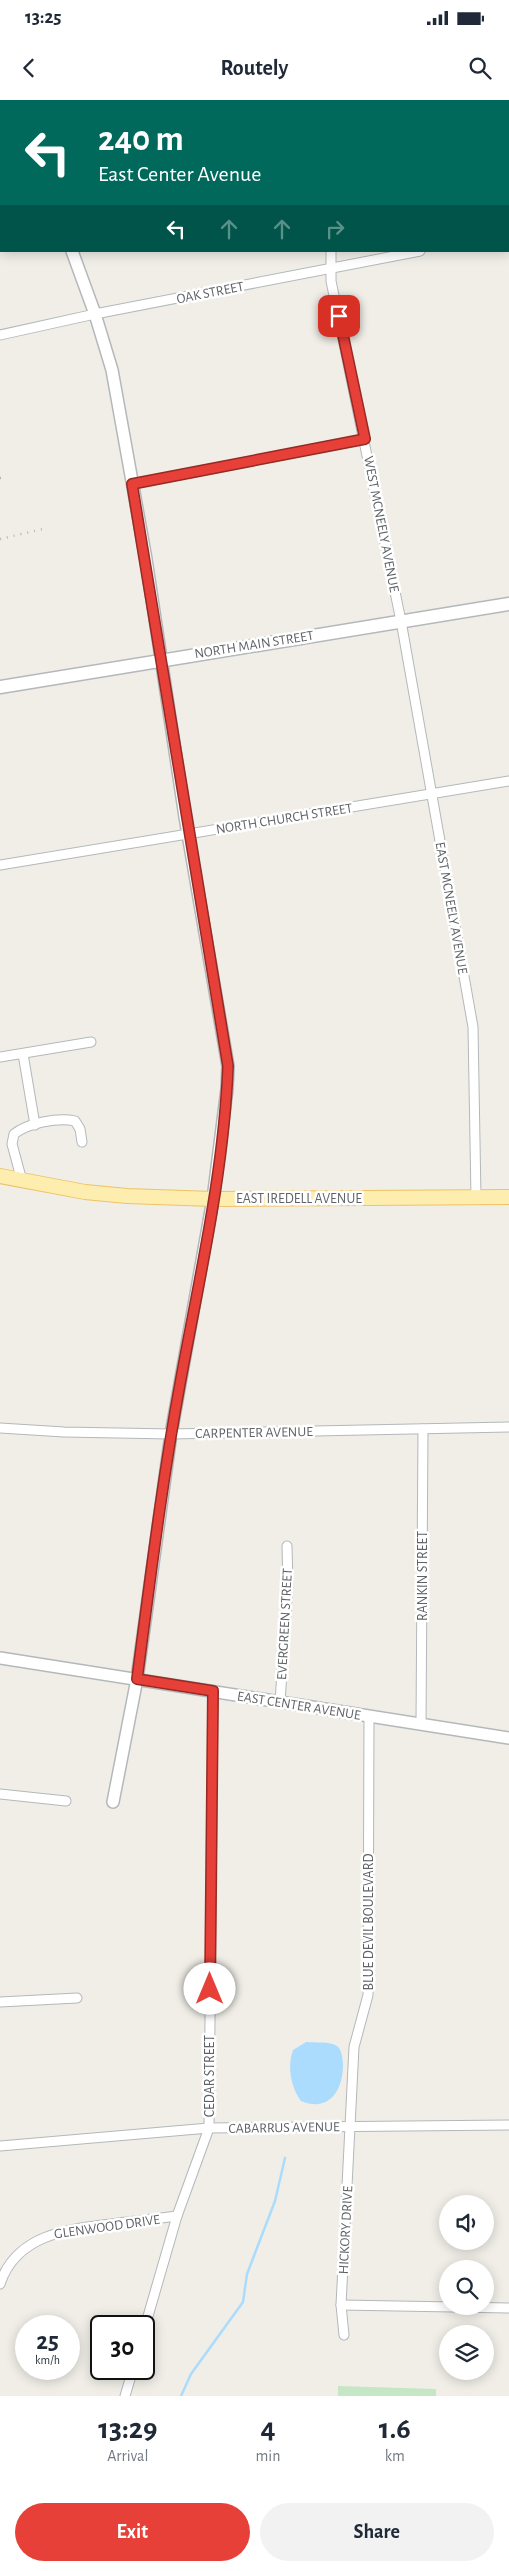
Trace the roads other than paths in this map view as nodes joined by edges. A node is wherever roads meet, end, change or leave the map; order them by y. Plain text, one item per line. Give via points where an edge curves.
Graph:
1 (72, 252) edge
2 (331, 252) edge
3 (415, 252) edge
4 (330, 269) junction
5 (96, 314) junction
6 (0, 335) edge
7 (365, 439) junction
8 (132, 484) junction
9 (509, 604) edge
10 (401, 621) junction
11 (161, 660) junction
12 (0, 687) edge
13 (509, 781) edge
14 (432, 794) junction
15 (188, 834) junction
16 (0, 865) edge
17 (91, 1042) dead end
18 (23, 1054) junction
19 (0, 1058) edge
20 (35, 1125) junction
21 (82, 1142) dead end
22 (0, 1176) edge
23 (22, 1181) junction
24 (509, 1197) edge
25 (476, 1198) junction
26 (214, 1199) junction
27 (509, 1427) edge
28 (0, 1428) edge
29 (423, 1429) junction
30 (171, 1434) junction
31 (287, 1546) dead end
32 (0, 1658) edge
33 (137, 1679) junction
34 (213, 1691) junction
35 (280, 1702) junction
36 (369, 1716) junction
37 (421, 1724) junction
38 (509, 1738) edge
39 (0, 1794) edge
40 (66, 1801) dead end
41 (113, 1802) dead end
42 (77, 1998) dead end
43 (0, 2002) edge
44 (509, 2125) edge
45 (350, 2126) junction
46 (209, 2128) junction
47 (0, 2146) edge
48 (177, 2216) junction
49 (0, 2284) edge
50 (341, 2305) junction
51 (509, 2308) edge
52 (148, 2315) edge
53 (344, 2335) dead end
54 (130, 2380) edge
55 (125, 2396) edge

1 - 5 street
2 - 4 street, WEST MCNEELY AVENUE
3 - 4 street, OAK STREET
4 - 5 street, OAK STREET
4 - 7 street, WEST MCNEELY AVENUE
5 - 6 street, OAK STREET
5 - 8 street via 112,370
7 - 8 street
7 - 10 street, WEST MCNEELY AVENUE
8 - 11 street
9 - 10 main road, NORTH MAIN STREET
10 - 11 main road, NORTH MAIN STREET
10 - 14 street, EAST MCNEELY AVENUE
11 - 12 main road, NORTH MAIN STREET
11 - 15 street
13 - 14 street, NORTH CHURCH STREET
14 - 15 street, NORTH CHURCH STREET
14 - 25 street, EAST MCNEELY AVENUE via 473,1027
15 - 16 street, NORTH CHURCH STREET
15 - 26 street via 228,1066
17 - 18 street
18 - 19 street
18 - 20 street
20 - 21 street via 67,1119 75,1121
20 - 23 street via 23,1127 14,1134 12,1144
22 - 23 main road, EAST IREDELL AVENUE
23 - 26 main road, EAST IREDELL AVENUE via 85,1192
24 - 25 main road, EAST IREDELL AVENUE
25 - 26 main road, EAST IREDELL AVENUE
26 - 30 street
27 - 29 street, CARPENTER AVENUE
28 - 30 street, CARPENTER AVENUE
29 - 30 street, CARPENTER AVENUE
29 - 37 street, RANKIN STREET
30 - 33 street
31 - 35 street, EVERGREEN STREET via 288,1584
32 - 33 street, EAST CENTER AVENUE
33 - 34 street, EAST CENTER AVENUE
33 - 41 street
34 - 35 street, EAST CENTER AVENUE
34 - 46 street, CEDAR STREET
35 - 36 street, EAST CENTER AVENUE
36 - 37 street, EAST CENTER AVENUE
36 - 45 street, BLUE DEVIL BOULEVARD via 368,1995 354,2047
37 - 38 street, EAST CENTER AVENUE
39 - 40 street
42 - 43 street
44 - 45 street, CABARRUS AVENUE
45 - 46 street, CABARRUS AVENUE
45 - 50 street, HICKORY DRIVE
46 - 47 street, CABARRUS AVENUE
46 - 48 street, CEDAR STREET
48 - 49 street, GLENWOOD DRIVE via 48,2234 28,2245 12,2262
48 - 52 street, CEDAR STREET
50 - 51 street
50 - 53 street, HICKORY DRIVE
54 - 55 street

